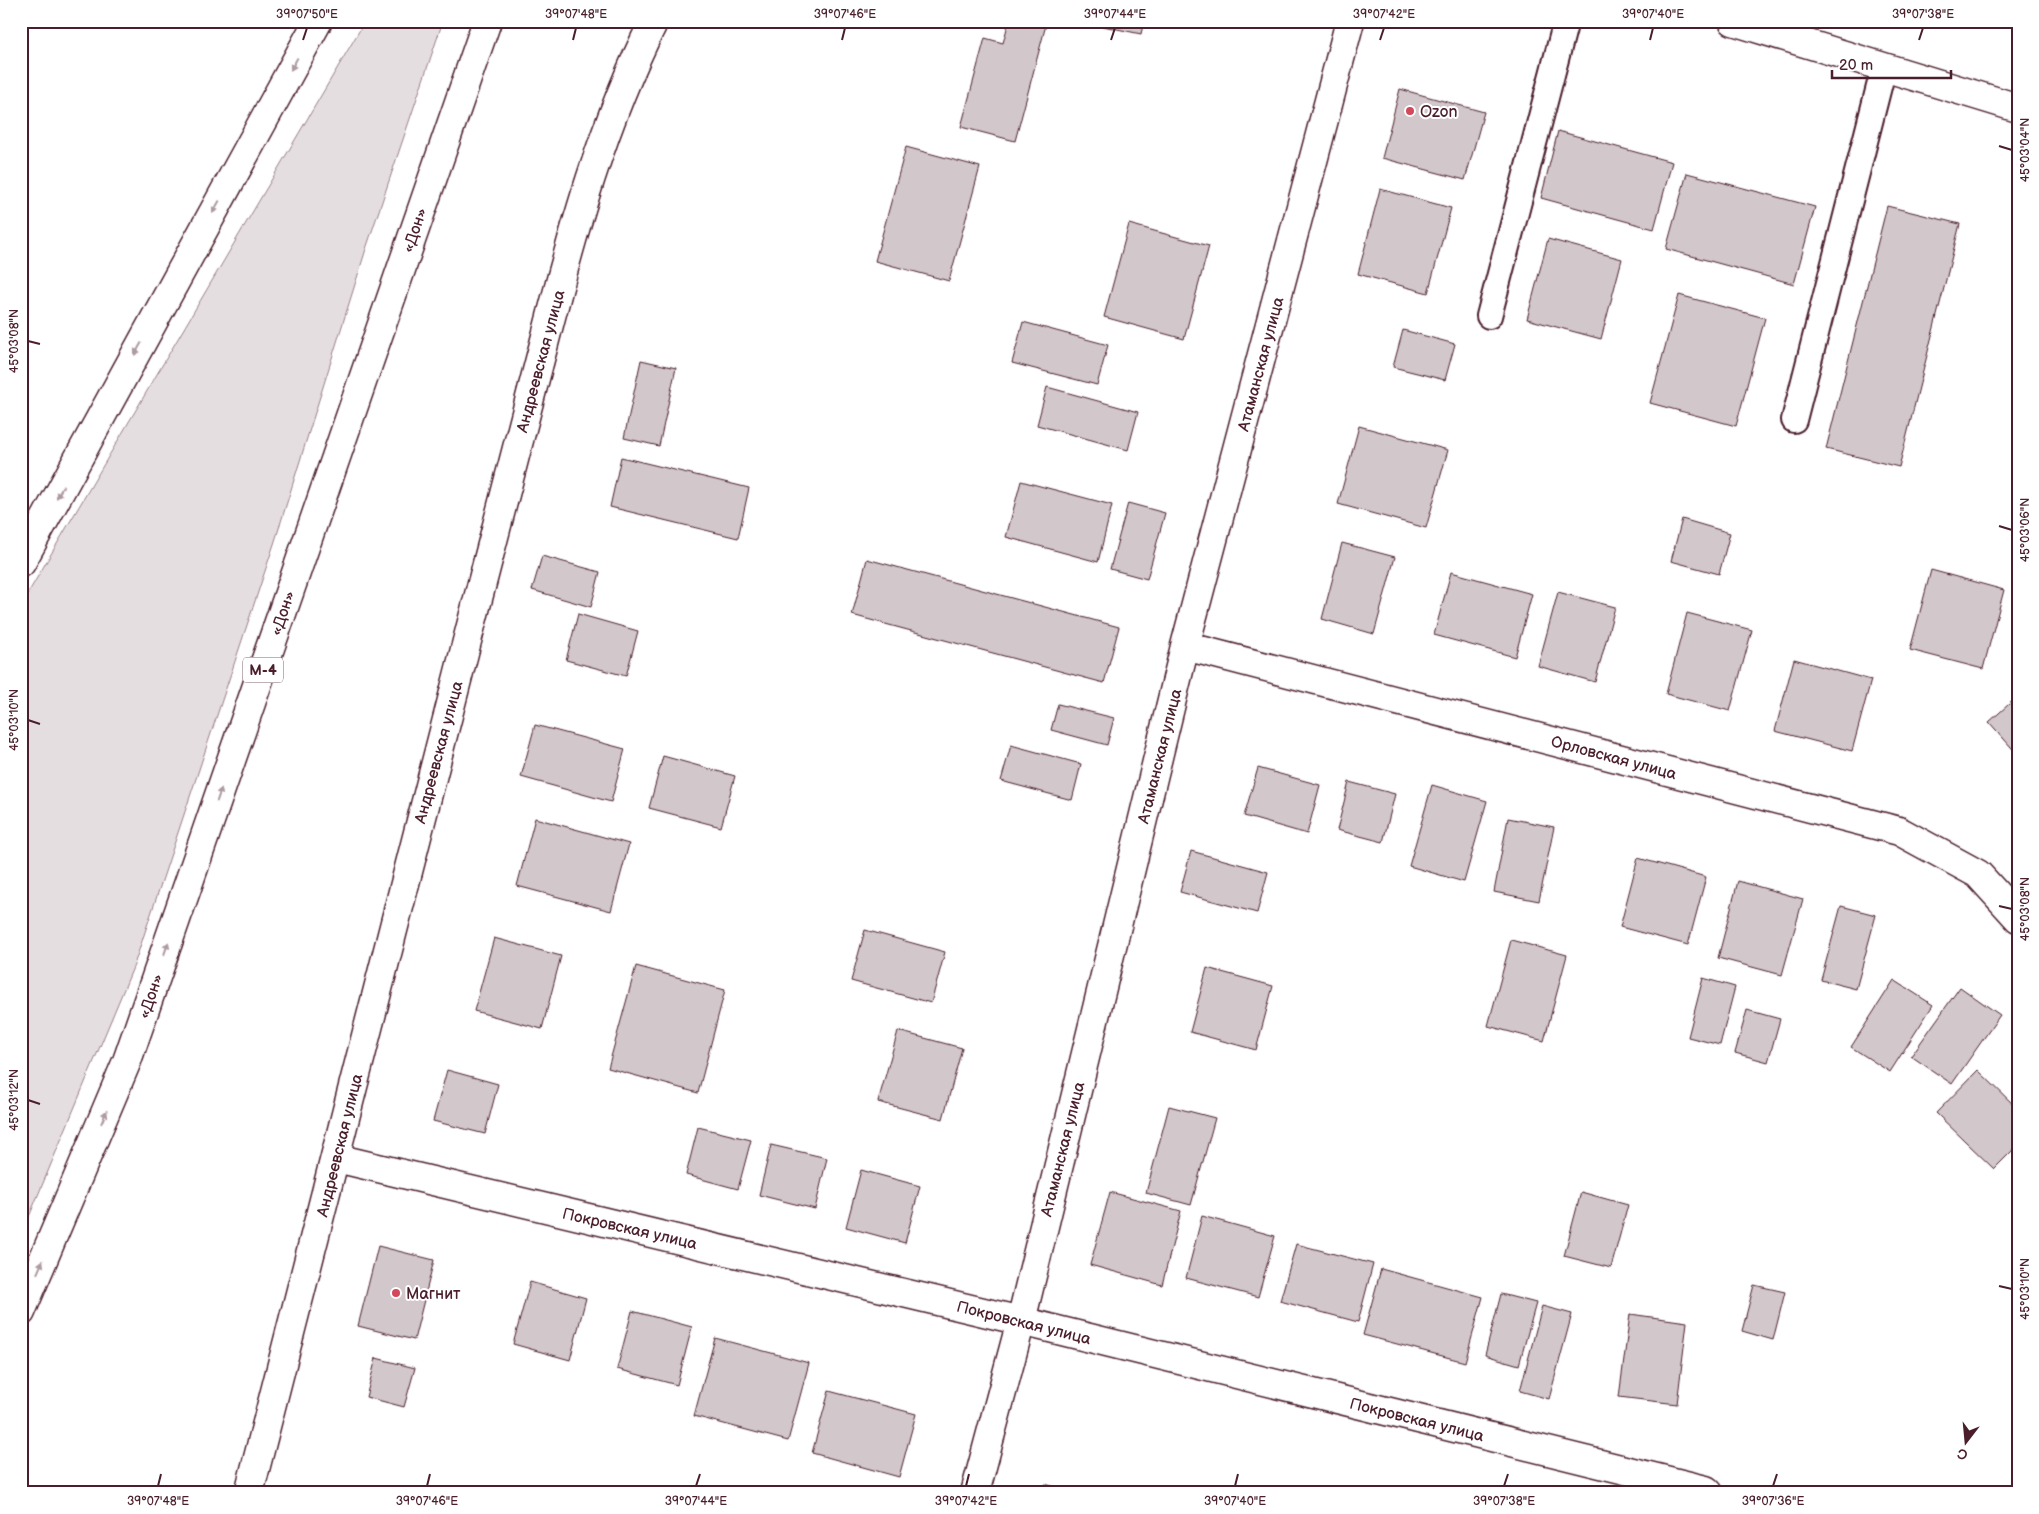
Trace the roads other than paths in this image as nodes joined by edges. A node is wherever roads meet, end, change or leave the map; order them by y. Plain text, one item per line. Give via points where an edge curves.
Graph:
1 (318, 21) edge
2 (487, 21) edge
3 (654, 21) edge
4 (1350, 21) edge
5 (1566, 21) edge
6 (1733, 21) edge
7 (1884, 67) junction
8 (2018, 108) edge
9 (1490, 316) dead end
10 (1794, 420) dead end
11 (21, 563) edge
12 (1186, 646) junction
13 (2018, 918) edge
14 (336, 1158) junction
15 (21, 1312) edge
16 (1020, 1321) junction
17 (249, 1493) edge
18 (975, 1493) edge
19 (1709, 1493) edge

1 -> 11 main road
15 -> 2 main road, «Дон» / М-4 via 128,1061
3 - 14 main road, Андреевская улица via 606,134 567,255 419,823
4 - 12 main road, Атаманская улица
5 - 9 lane
6 - 7 main road
7 - 8 main road
7 - 10 lane
12 - 13 main road, Орловская улица via 1899,831 1978,874
12 - 16 main road, Атаманская улица
14 - 16 main road, Покровская улица
14 - 17 main road, Андреевская улица
16 - 18 main road, Атаманская улица
16 - 19 main road, Покровская улица

